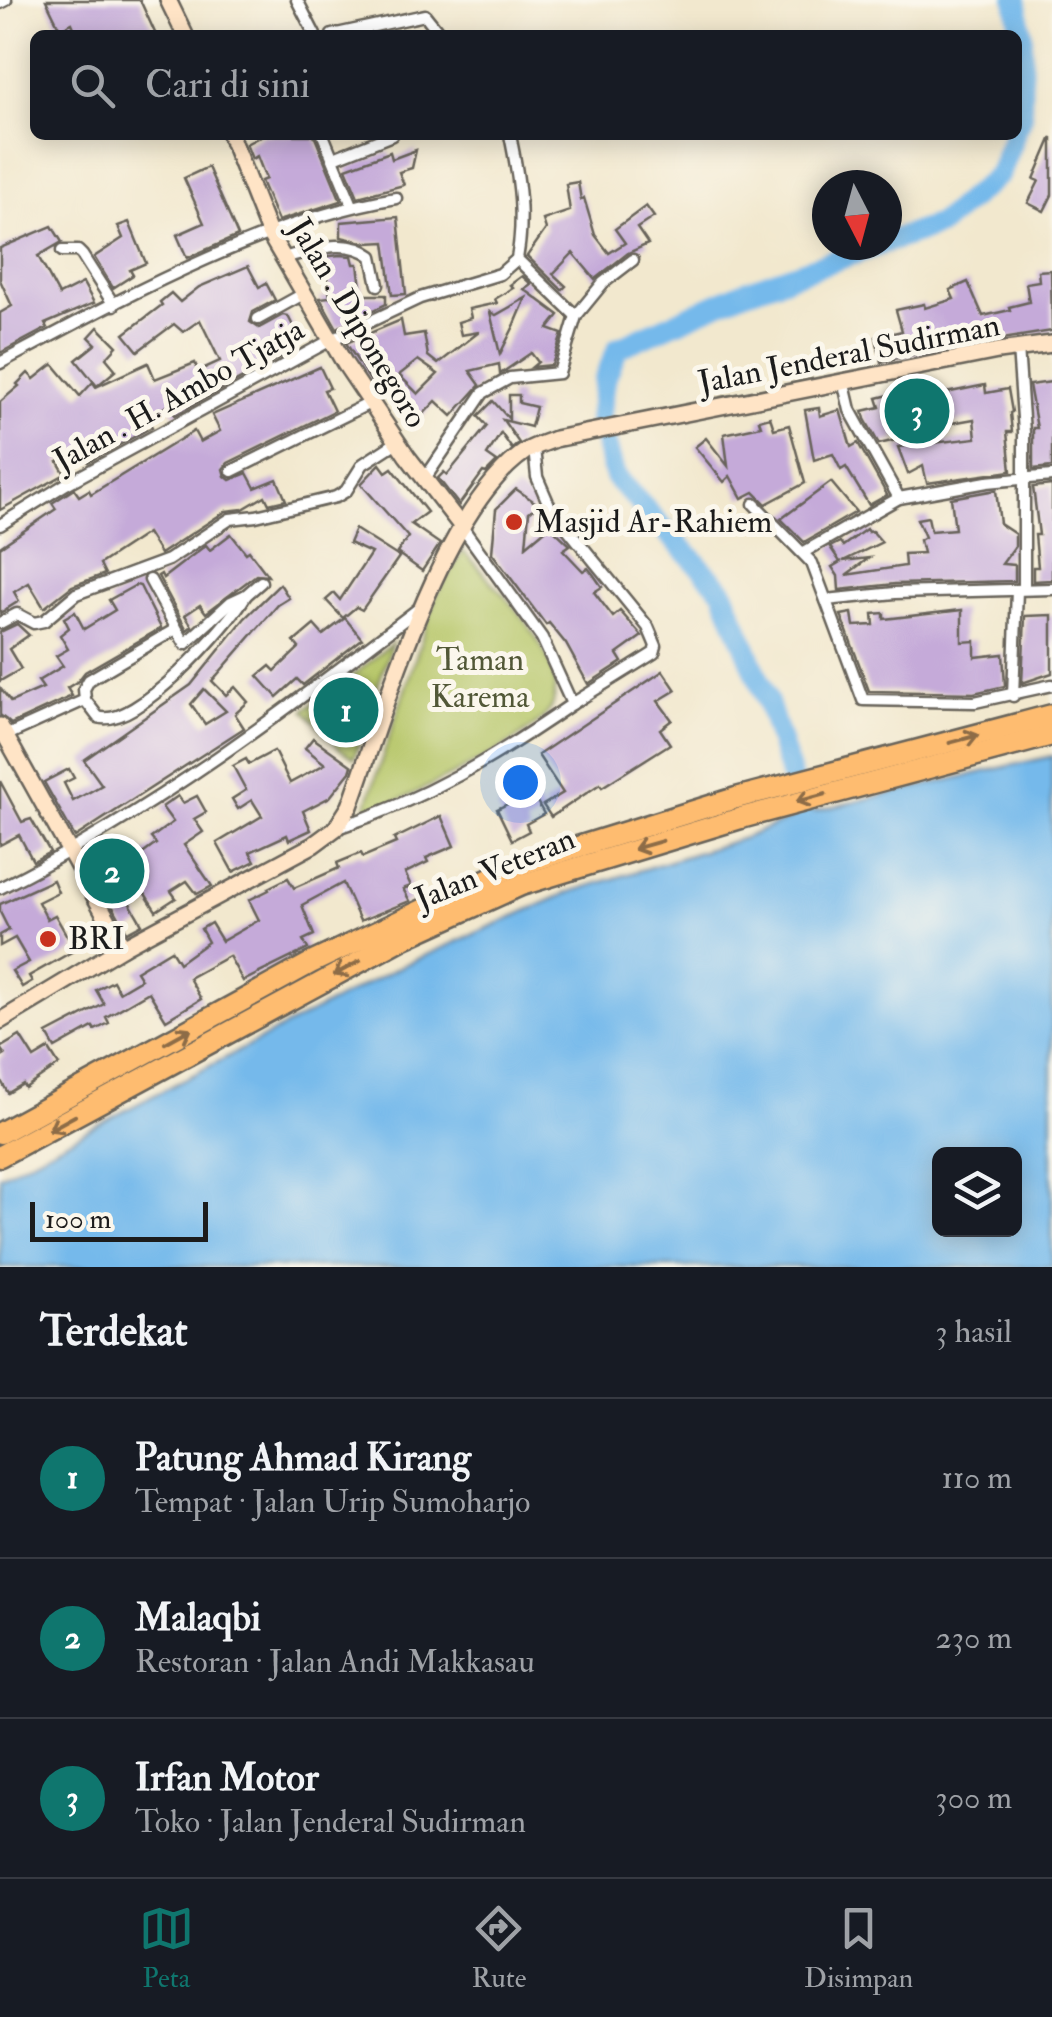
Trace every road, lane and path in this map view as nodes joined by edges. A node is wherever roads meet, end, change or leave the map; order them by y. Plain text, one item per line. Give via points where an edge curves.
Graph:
1 (168, 0) edge
2 (298, 0) edge
3 (183, 30) edge
4 (313, 30) edge
5 (356, 30) edge
6 (437, 30) edge
7 (232, 140) edge
8 (326, 140) edge
9 (379, 140) edge
10 (511, 140) edge
11 (334, 158) junction
12 (396, 198) dead end
13 (352, 205) junction
14 (270, 233) junction
15 (62, 251) dead end
16 (283, 258) junction
17 (517, 259) junction
18 (633, 260) dead end
19 (378, 284) dead end
20 (305, 293) junction
21 (114, 305) junction
22 (576, 316) junction
23 (258, 319) dead end
24 (331, 340) junction
25 (1052, 344) edge
26 (1018, 348) junction
27 (0, 364) edge
28 (843, 380) junction
29 (370, 403) junction
30 (397, 442) junction
31 (534, 448) junction
32 (232, 470) dead end
33 (1025, 476) junction
34 (1052, 476) edge
35 (424, 480) junction
36 (899, 498) junction
37 (754, 504) dead end
38 (0, 525) edge
39 (462, 527) junction
40 (804, 552) junction
41 (150, 580) dead end
42 (261, 582) dead end
43 (1021, 589) junction
44 (1052, 589) edge
45 (246, 595) junction
46 (826, 600) junction
47 (422, 605) junction
48 (0, 623) edge
49 (176, 629) junction
50 (185, 644) junction
51 (196, 654) junction
52 (1052, 685) edge
53 (1012, 696) junction
54 (85, 700) junction
55 (572, 704) junction
56 (1052, 715) edge
57 (3, 731) edge
58 (1052, 735) edge
59 (878, 771) junction
60 (739, 808) junction
61 (336, 828) junction
62 (69, 851) junction
63 (0, 888) edge
64 (123, 947) junction
65 (0, 1021) edge
66 (0, 1133) edge
67 (0, 1156) edge

1 - 3 main road
2 - 4 street
5 - 6 street via 425,16
7 - 14 main road, Jalan . Diponegoro
8 - 11 street
9 - 11 street
10 - 17 street via 524,223
11 - 13 street
12 - 13 street
13 - 14 street
14 - 16 main road, Jalan . Diponegoro
14 - 21 street
15 - 21 street via 82,255
16 - 19 street via 353,246 372,256
16 - 20 main road, Jalan . Diponegoro
17 - 22 street
17 - 24 street, Jalan . H. Ambo Tjatja via 490,279 420,298
18 - 22 street
20 - 23 street
20 - 24 main road, Jalan . Diponegoro
21 - 27 street
22 - 35 street via 559,373 510,378 483,393
24 - 29 main road, Jalan . Diponegoro
24 - 38 street, Jalan . H. Ambo Tjatja
25 - 26 main road, Jalan Jenderal Sudirman
26 - 28 main road, Jalan Jenderal Sudirman
26 - 33 street
28 - 31 main road, Jalan Jenderal Sudirman
28 - 36 street via 850,410
29 - 30 main road, Jalan . Diponegoro
29 - 32 street
30 - 35 main road, Jalan . Diponegoro
30 - 48 street via 363,464 336,498 230,519 168,560 76,594 44,621 17,614
31 - 39 main road, Jalan Jenderal Sudirman via 501,473
31 - 55 street via 550,507 648,627 656,646
33 - 34 street
33 - 36 street
33 - 43 street
35 - 39 main road, Jalan . Diponegoro
36 - 40 street
37 - 40 street
39 - 47 main road, Jalan Jenderal Sudirman
39 - 55 street via 542,638
40 - 46 street
41 - 49 street
42 - 45 street
43 - 44 street
43 - 46 street
43 - 53 street
45 - 50 street
45 - 51 street
46 - 53 street via 863,700 943,704
47 - 61 main road, Jalan Jenderal Sudirman via 350,806
47 - 62 street via 190,777
49 - 50 street
49 - 54 street via 89,680
50 - 51 street
51 - 54 street via 172,681 116,718 98,717
52 - 53 street
54 - 57 street
55 - 61 street via 455,780
59 -> 56 highway, Jalan Veteran
57 - 62 main road
58 - 59 highway, Jalan Veteran
59 - 60 highway, Jalan Veteran
66 -> 60 highway, Jalan Veteran via 311,963 512,867
60 -> 67 highway, Jalan Veteran via 521,886 404,938
61 - 64 main road
62 - 63 street
62 - 64 main road
64 - 65 main road

